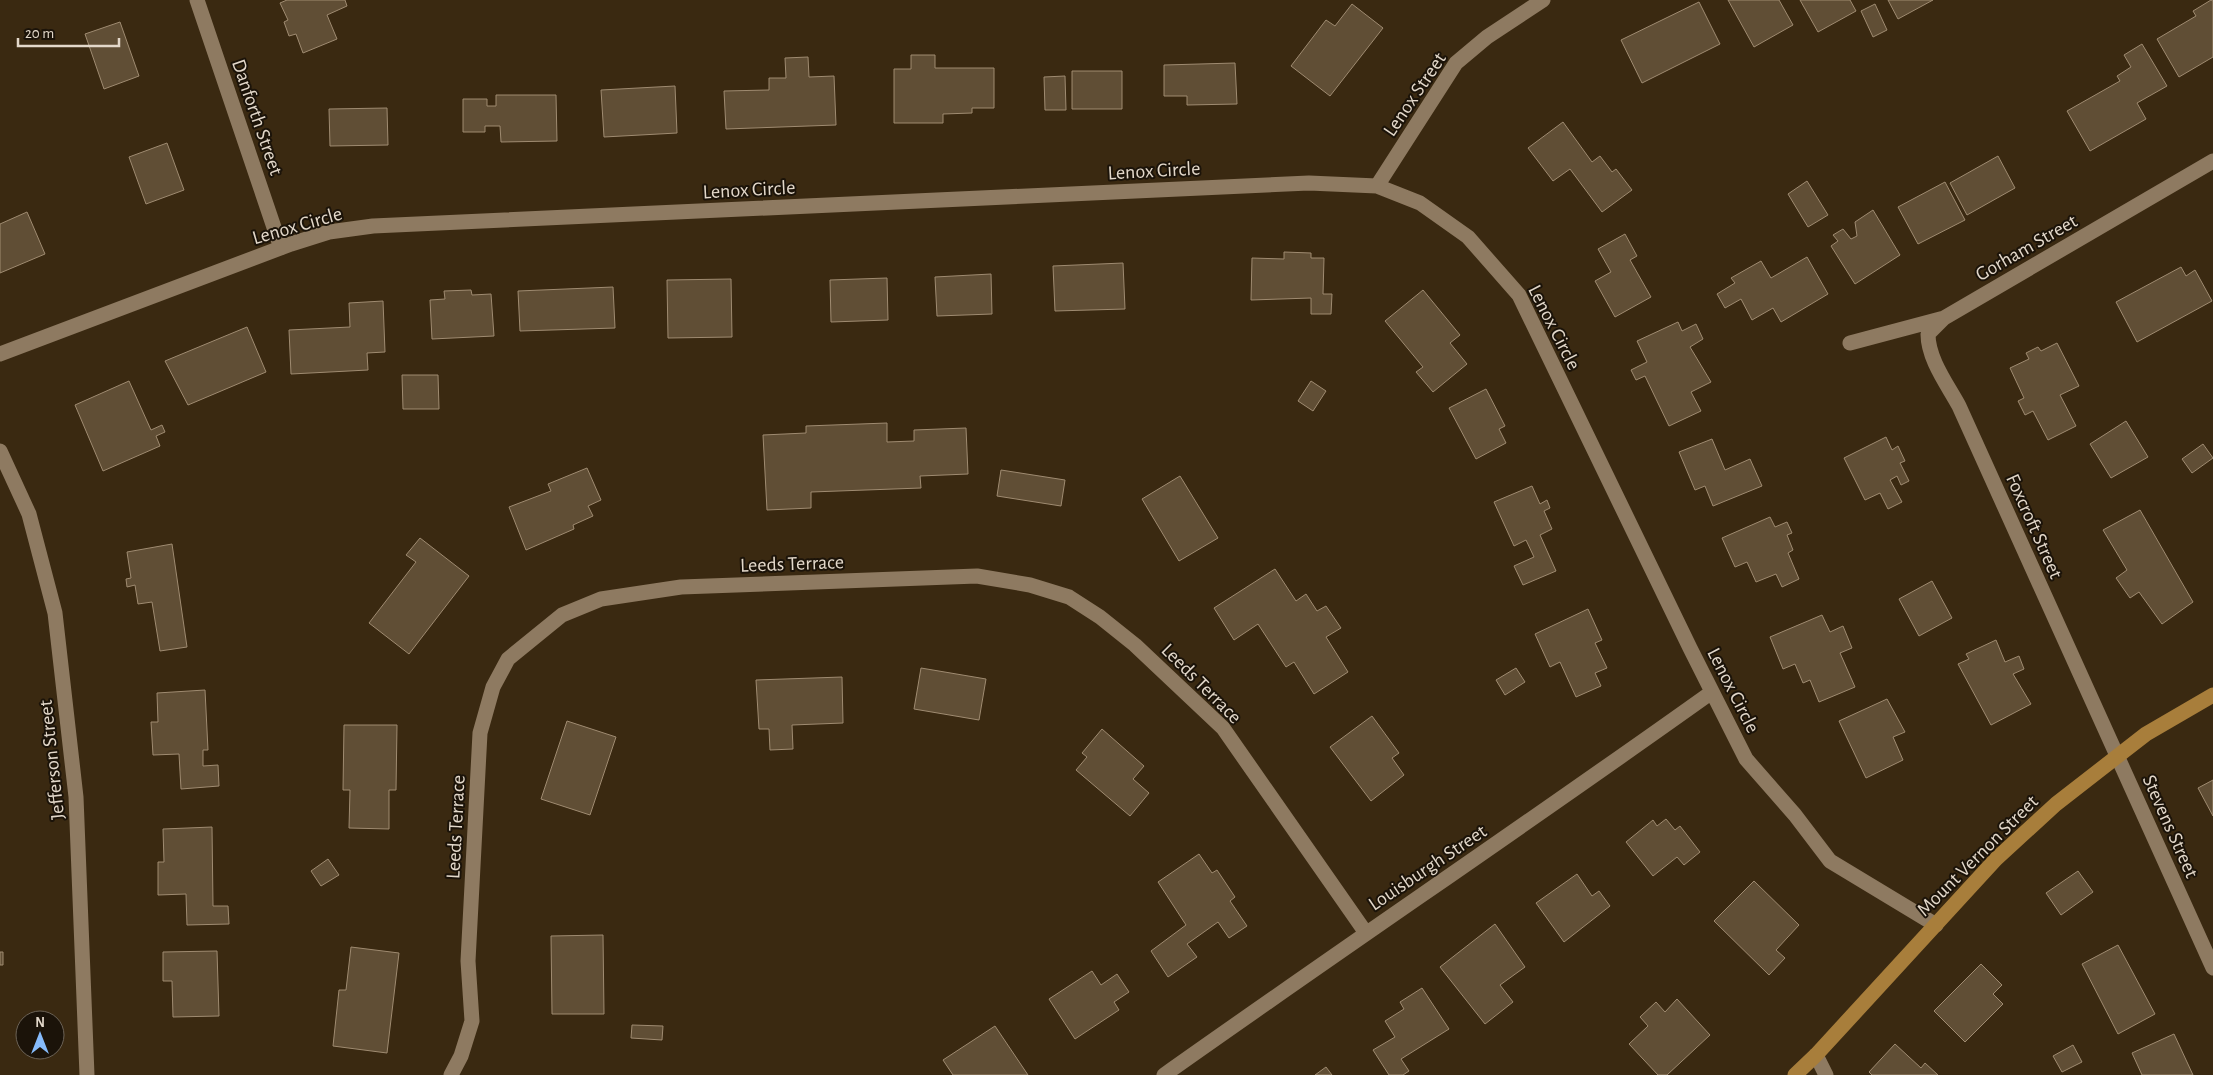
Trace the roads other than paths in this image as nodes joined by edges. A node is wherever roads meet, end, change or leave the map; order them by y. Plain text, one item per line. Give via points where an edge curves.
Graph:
1 (197, 0) edge
2 (1543, 0) edge
3 (2213, 161) edge
4 (1377, 186) junction
5 (281, 248) junction
6 (1944, 318) junction
7 (1850, 343) dead end
8 (0, 354) edge
9 (0, 451) edge
10 (1712, 692) junction
11 (2213, 695) edge
12 (2117, 755) junction
13 (1936, 925) junction
14 (1366, 933) junction
15 (2213, 968) edge
16 (1816, 1055) junction
17 (87, 1075) edge
18 (451, 1075) edge
19 (1164, 1075) edge
20 (1796, 1075) edge
21 (1826, 1075) edge

1 - 5 street, Danforth Street
2 - 4 street, Lenox Street via 1487,37 1456,63
3 - 6 street, Gorham Street
4 - 5 street, Lenox Circle via 1309,183 373,226 329,232
4 - 10 street, Lenox Circle via 1420,203 1468,237 1519,295
5 - 8 street, Lenox Circle
6 - 7 street, Gorham Street
6 - 12 street, Foxcroft Street via 1928,334 1935,361 1963,414
9 - 17 street, Jefferson Street via 29,514 55,613 76,797
10 - 13 street, Lenox Circle via 1746,759 1795,814 1830,861
10 - 14 street, Louisburgh Street
11 - 12 main road, Mount Vernon Street
12 - 13 main road, Mount Vernon Street via 2056,804 1996,859
12 - 15 street, Stevens Street
13 - 16 main road, Mount Vernon Street
14 - 18 street, Leeds Terrace via 1223,728 1135,645 1069,597 1030,585 977,576 681,586 602,599 562,614 508,659 493,687 480,733 468,961 472,1021
14 - 19 street, Louisburgh Street
16 - 20 main road, Mount Vernon Street
16 - 21 street

